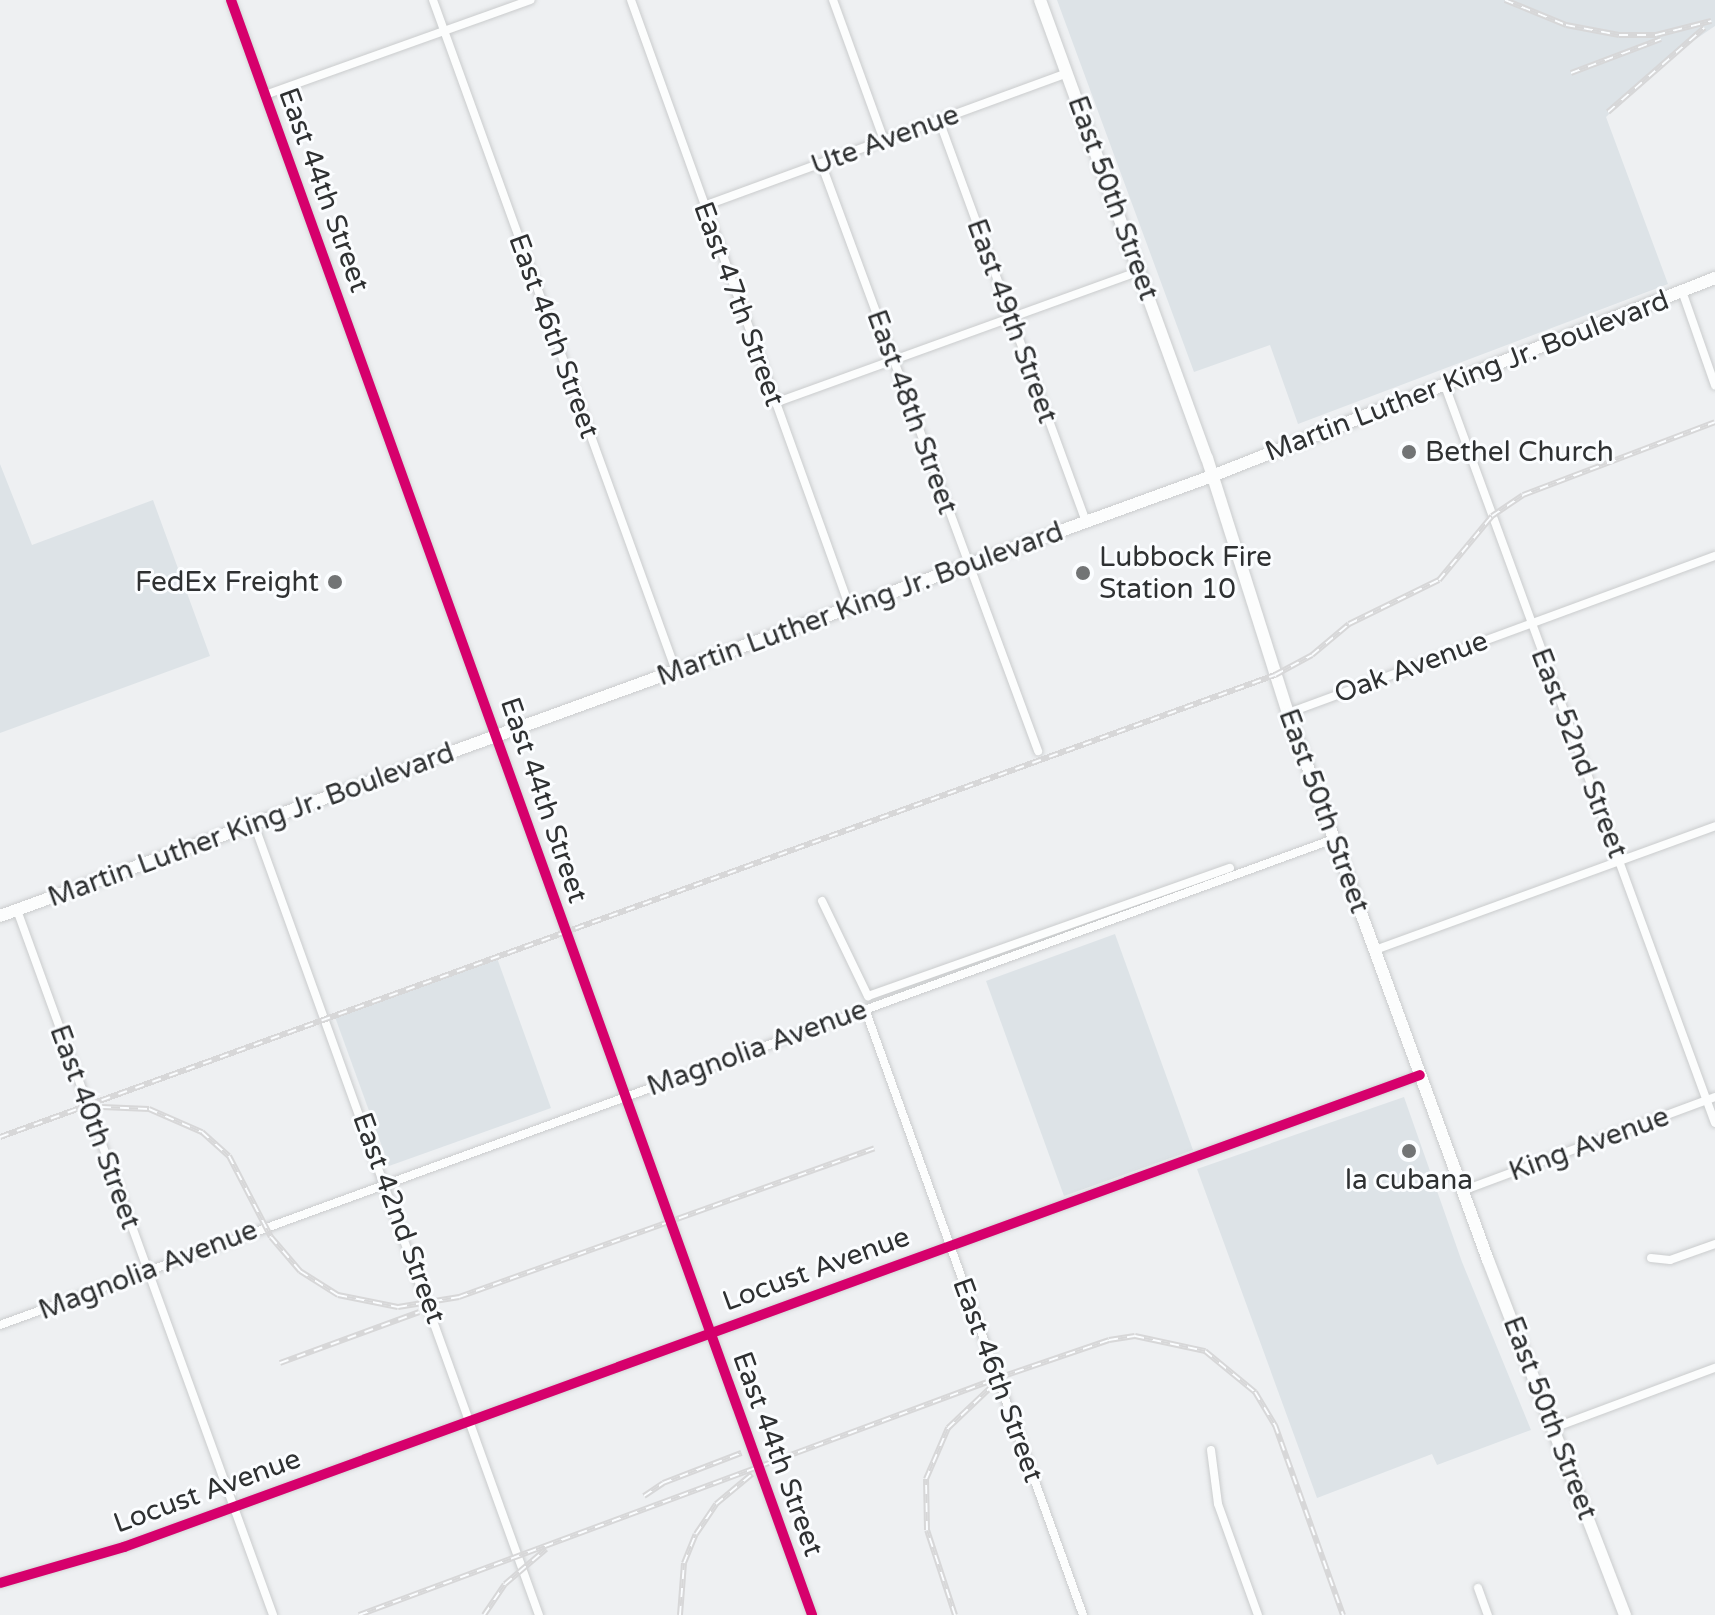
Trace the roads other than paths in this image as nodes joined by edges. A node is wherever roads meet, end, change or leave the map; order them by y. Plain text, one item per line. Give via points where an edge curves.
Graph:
1 (231, 0) edge
2 (433, 0) edge
3 (531, 0) edge
4 (631, 0) edge
5 (833, 0) edge
6 (1040, 0) edge
7 (444, 30) junction
8 (1067, 73) junction
9 (265, 95) junction
10 (939, 120) junction
11 (884, 140) junction
12 (821, 163) junction
13 (704, 206) junction
14 (1139, 271) junction
15 (1715, 278) edge
16 (1682, 291) junction
17 (1010, 318) junction
18 (893, 359) junction
19 (1444, 383) junction
20 (1715, 385) edge
21 (775, 403) junction
22 (1212, 476) junction
23 (1086, 522) junction
24 (1715, 556) edge
25 (968, 565) junction
26 (850, 608) junction
27 (1531, 623) junction
28 (676, 671) junction
29 (1288, 713) junction
30 (494, 737) junction
31 (1038, 751) dead end
32 (254, 824) junction
33 (1715, 826) edge
34 (1334, 839) junction
35 (1620, 861) junction
36 (1230, 868) dead end
37 (822, 901) dead end
38 (17, 910) junction
39 (0, 916) edge
40 (1375, 950) junction
41 (865, 1009) junction
42 (1420, 1075) junction
43 (621, 1095) junction
44 (1711, 1099) edge
45 (1715, 1123) edge
46 (385, 1182) junction
47 (1462, 1191) junction
48 (1715, 1244) edge
49 (949, 1246) junction
50 (1651, 1258) dead end
51 (147, 1269) junction
52 (0, 1325) edge
53 (709, 1334) junction
54 (1715, 1368) edge
55 (470, 1422) junction
56 (1556, 1427) junction
57 (1211, 1450) dead end
58 (234, 1507) junction
59 (0, 1583) edge
60 (1478, 1588) dead end
61 (273, 1615) edge
62 (539, 1615) edge
63 (812, 1615) edge
64 (1083, 1615) edge
65 (1258, 1615) edge
66 (1488, 1615) edge
67 (1625, 1615) edge

1 - 9 street, East 44th Street
2 - 7 street, East 46th Street
3 - 7 street
4 - 13 street, East 47th Street
5 - 11 street
6 - 8 main road, East 50th Street
7 - 9 street
7 - 28 street, East 46th Street
8 - 10 street, Ute Avenue
8 - 14 main road, East 50th Street
9 - 30 street, East 44th Street
10 - 11 street, Ute Avenue
10 - 17 street, East 49th Street
11 - 12 street, Ute Avenue
12 - 13 street, Ute Avenue
12 - 18 street, East 48th Street
13 - 21 street, East 47th Street
14 - 17 street
14 - 22 main road, East 50th Street
15 - 16 main road, Martin Luther King Jr. Boulevard
16 - 19 main road, Martin Luther King Jr. Boulevard
16 - 20 street
17 - 18 street
17 - 23 street, East 49th Street
18 - 21 street
18 - 25 street, East 48th Street
19 - 22 main road, Martin Luther King Jr. Boulevard
19 - 27 street, East 52nd Street
21 - 26 street, East 47th Street
22 - 23 main road, Martin Luther King Jr. Boulevard
22 - 29 main road, East 50th Street
23 - 25 main road, Martin Luther King Jr. Boulevard
24 - 27 street, Oak Avenue
25 - 26 main road, Martin Luther King Jr. Boulevard
25 - 31 street, East 48th Street
26 - 28 main road, Martin Luther King Jr. Boulevard
27 - 29 street, Oak Avenue
27 - 35 street, East 52nd Street
28 - 30 main road, Martin Luther King Jr. Boulevard
29 - 34 main road, East 50th Street
30 - 32 main road, Martin Luther King Jr. Boulevard
30 - 43 street, East 44th Street
32 - 38 main road, Martin Luther King Jr. Boulevard
32 - 46 street, East 42nd Street
33 - 35 street
34 - 40 main road, East 50th Street
34 - 41 street, Magnolia Avenue
35 - 40 street
35 - 44 street, East 52nd Street
36 - 37 street via 868,996
38 - 39 main road, Martin Luther King Jr. Boulevard
38 - 51 street, East 40th Street
40 - 42 main road, East 50th Street
41 - 43 street, Magnolia Avenue
41 - 49 street, East 46th Street
42 - 47 main road, East 50th Street
42 - 49 street, Locust Avenue
43 - 46 street, Magnolia Avenue
43 - 53 street, East 44th Street
44 - 45 street, East 52nd Street
44 - 47 street, King Avenue
46 - 51 street, Magnolia Avenue
46 - 55 street, East 42nd Street
47 - 56 main road, East 50th Street
48 - 50 street via 1670,1260
49 - 53 street, Locust Avenue
49 - 64 street, East 46th Street
51 - 52 street, Magnolia Avenue
51 - 58 street, East 40th Street
53 - 55 street, Locust Avenue
53 - 63 street, East 44th Street
54 - 56 street
55 - 58 street, Locust Avenue
55 - 62 street, East 42nd Street
56 - 67 main road, East 50th Street
57 - 65 street via 1218,1504
58 - 59 street, Locust Avenue via 104,1554
58 - 61 street, East 40th Street
60 - 66 street

